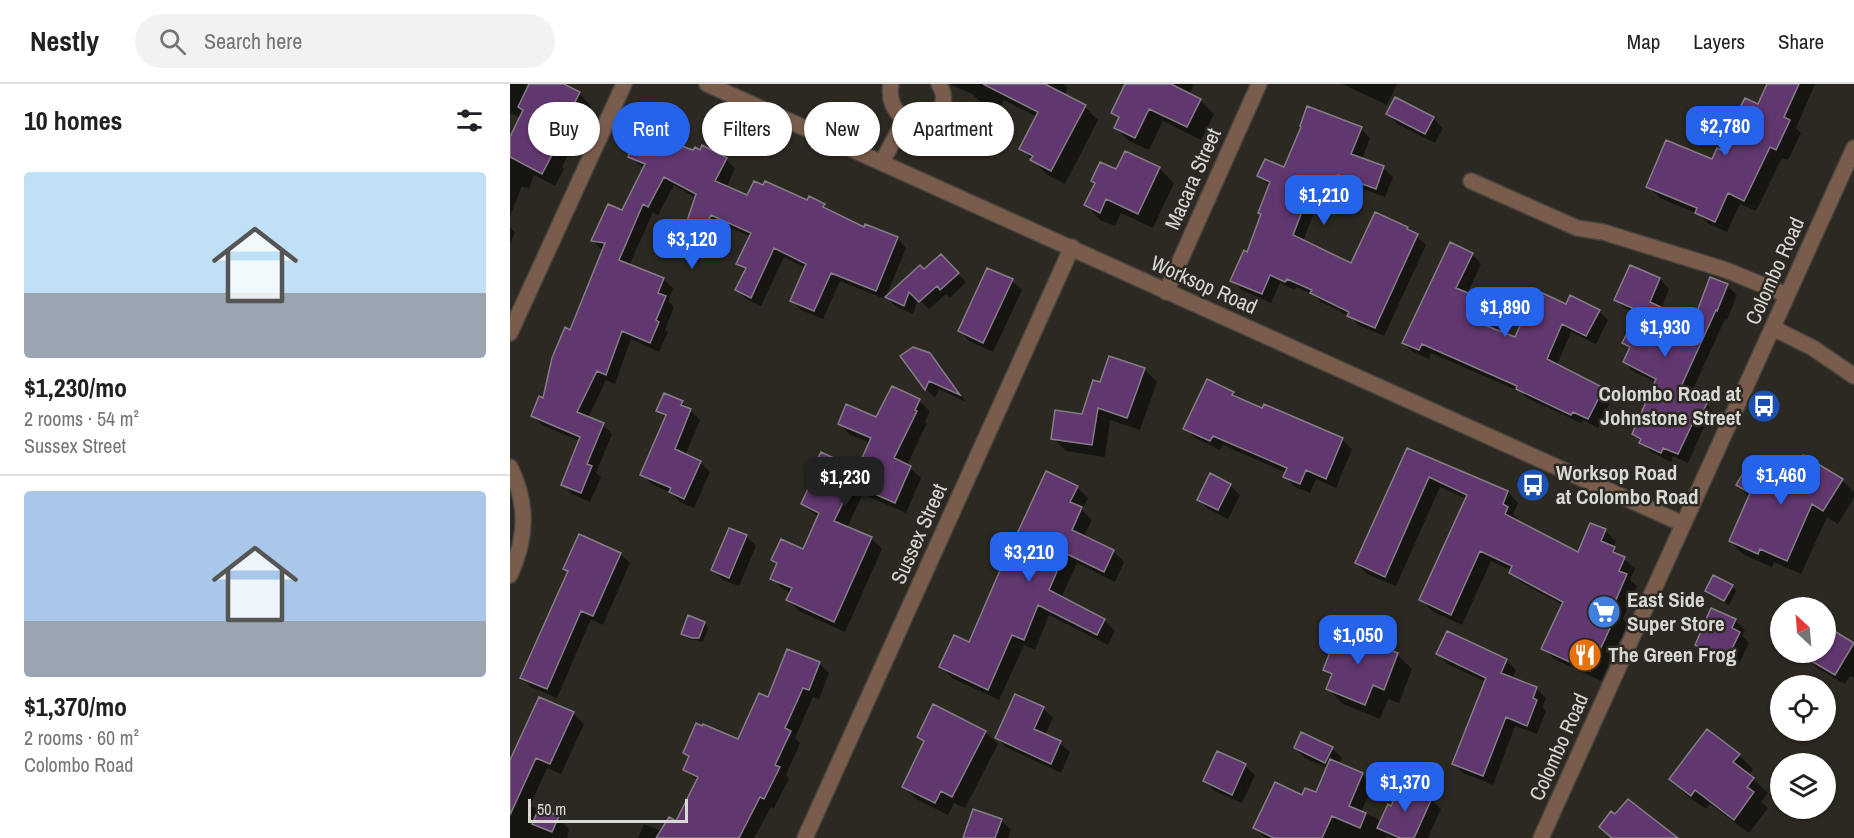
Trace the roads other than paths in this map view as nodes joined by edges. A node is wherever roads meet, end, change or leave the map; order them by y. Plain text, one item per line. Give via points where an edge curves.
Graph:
1 (624, 84) edge
2 (707, 84) edge
3 (891, 84) edge
4 (939, 84) edge
5 (1259, 84) edge
6 (892, 102) edge
7 (941, 102) edge
8 (892, 143) edge
9 (1854, 148) edge
10 (882, 162) junction
11 (1471, 181) dead end
12 (1072, 247) junction
13 (1166, 292) junction
14 (1787, 296) junction
15 (1773, 327) junction
16 (510, 333) edge
17 (1854, 376) edge
18 (510, 467) edge
19 (1683, 524) junction
20 (510, 575) edge
21 (805, 838) edge
22 (1541, 838) edge

1 - 16 street
2 - 10 street, Worksop Road
3 - 6 street
4 - 7 street
5 - 13 street, Macara Street
8 - 10 street
9 - 14 street, Colombo Road
10 - 12 street, Worksop Road
11 - 14 street via 1577,228 1603,232 1726,270
12 - 13 street, Worksop Road
12 - 21 street, Sussex Street
13 - 19 street, Worksop Road
14 - 15 street, Colombo Road
15 - 17 street
15 - 19 street, Colombo Road
18 - 20 street via 520,488 524,524
19 - 22 street, Colombo Road

